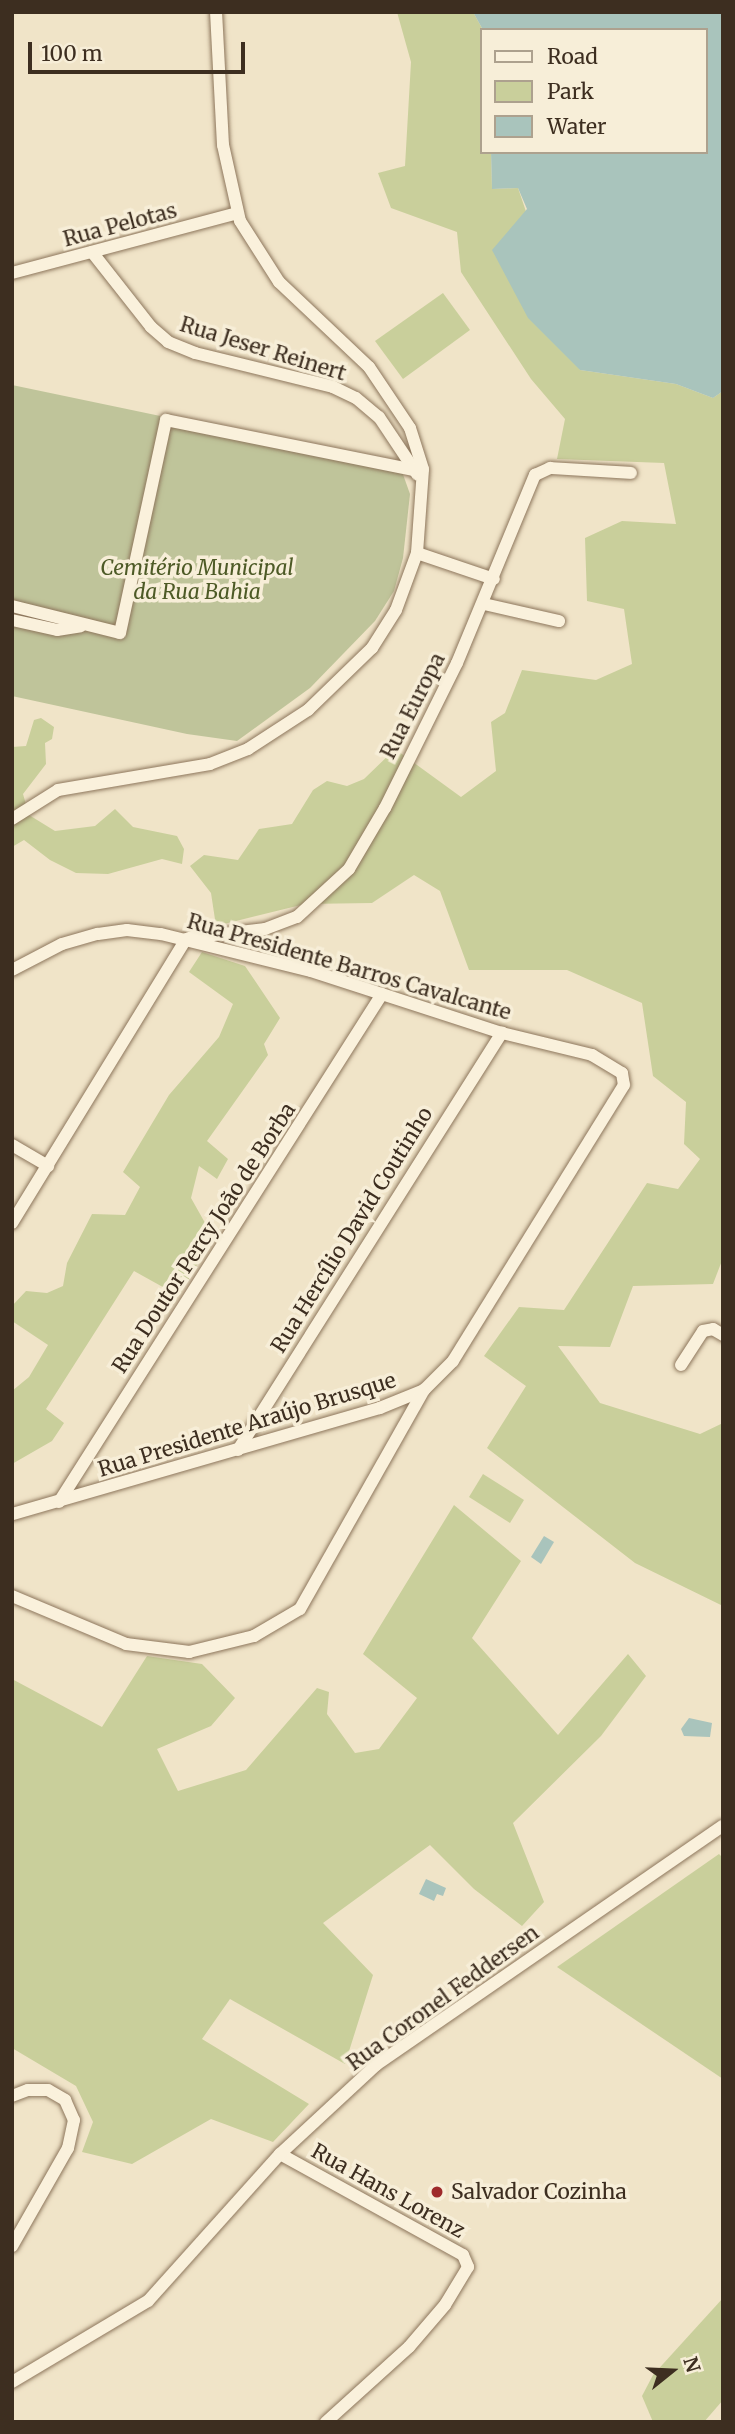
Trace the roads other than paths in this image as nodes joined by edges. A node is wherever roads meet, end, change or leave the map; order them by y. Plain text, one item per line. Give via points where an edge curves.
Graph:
1 (216, 12) edge
2 (237, 213) junction
3 (92, 252) junction
4 (12, 273) edge
5 (413, 470) junction
6 (631, 473) dead end
7 (423, 482) junction
8 (417, 554) junction
9 (494, 579) junction
10 (484, 604) junction
11 (12, 606) edge
12 (12, 620) edge
13 (559, 621) dead end
14 (58, 623) junction
15 (12, 818) edge
16 (186, 939) junction
17 (12, 970) edge
18 (382, 994) junction
19 (502, 1033) junction
20 (624, 1085) joint
21 (12, 1144) edge
22 (48, 1166) junction
23 (12, 1223) edge
24 (723, 1335) edge
25 (681, 1365) dead end
26 (424, 1390) junction
27 (238, 1450) junction
28 (58, 1502) junction
29 (12, 1514) edge
30 (12, 1596) edge
31 (723, 1826) edge
32 (12, 2096) edge
33 (280, 2154) junction
34 (12, 2246) edge
35 (12, 2382) edge
36 (326, 2422) edge

1 - 2 street via 223,145
2 - 3 street, Rua Pelotas
2 - 7 street via 260,259 288,293 369,367 416,441
3 - 4 street, Rua Pelotas
3 - 5 street, Rua Jeser Reinert via 150,327 168,342 195,353 333,387 356,398 379,417
5 - 7 street, Rua Jeser Reinert
5 - 14 street via 166,420 120,633
6 - 9 street, Rua Europa via 541,470
7 - 8 street
8 - 9 street
8 - 15 street via 396,610 372,648 308,710 248,749 210,764 58,790
9 - 10 street, Rua Europa
10 - 13 street
10 - 16 street, Rua Europa via 385,808 349,869 297,917 265,929
11 - 14 street
12 - 14 street
16 - 17 street, Rua Presidente Barros Cavalcante via 127,930 98,934 62,944
16 - 18 street, Rua Presidente Barros Cavalcante
16 - 22 street
18 - 19 street, Rua Presidente Barros Cavalcante
18 - 28 street, Rua Doutor Percy João de Borba
19 - 20 street, Rua Presidente Barros Cavalcante via 592,1055 622,1073
19 - 27 street, Rua Hercílio David Coutinho
20 - 26 street, Rua Presidente Araújo Brusque via 453,1361
21 - 22 street
22 - 23 street
24 - 25 street via 713,1329 703,1331
26 - 27 street, Rua Presidente Araújo Brusque
26 - 30 street via 300,1609 254,1636 189,1652 126,1644
27 - 28 street, Rua Presidente Araújo Brusque
28 - 29 street, Rua Presidente Araújo Brusque
31 - 33 street, Rua Coronel Feddersen via 376,2065
32 - 34 street via 48,2090 65,2100 74,2120 68,2148
33 - 35 street, Rua Coronel Feddersen via 148,2301
33 - 36 street, Rua Hans Lorenz via 463,2255 468,2267 446,2305 409,2347

